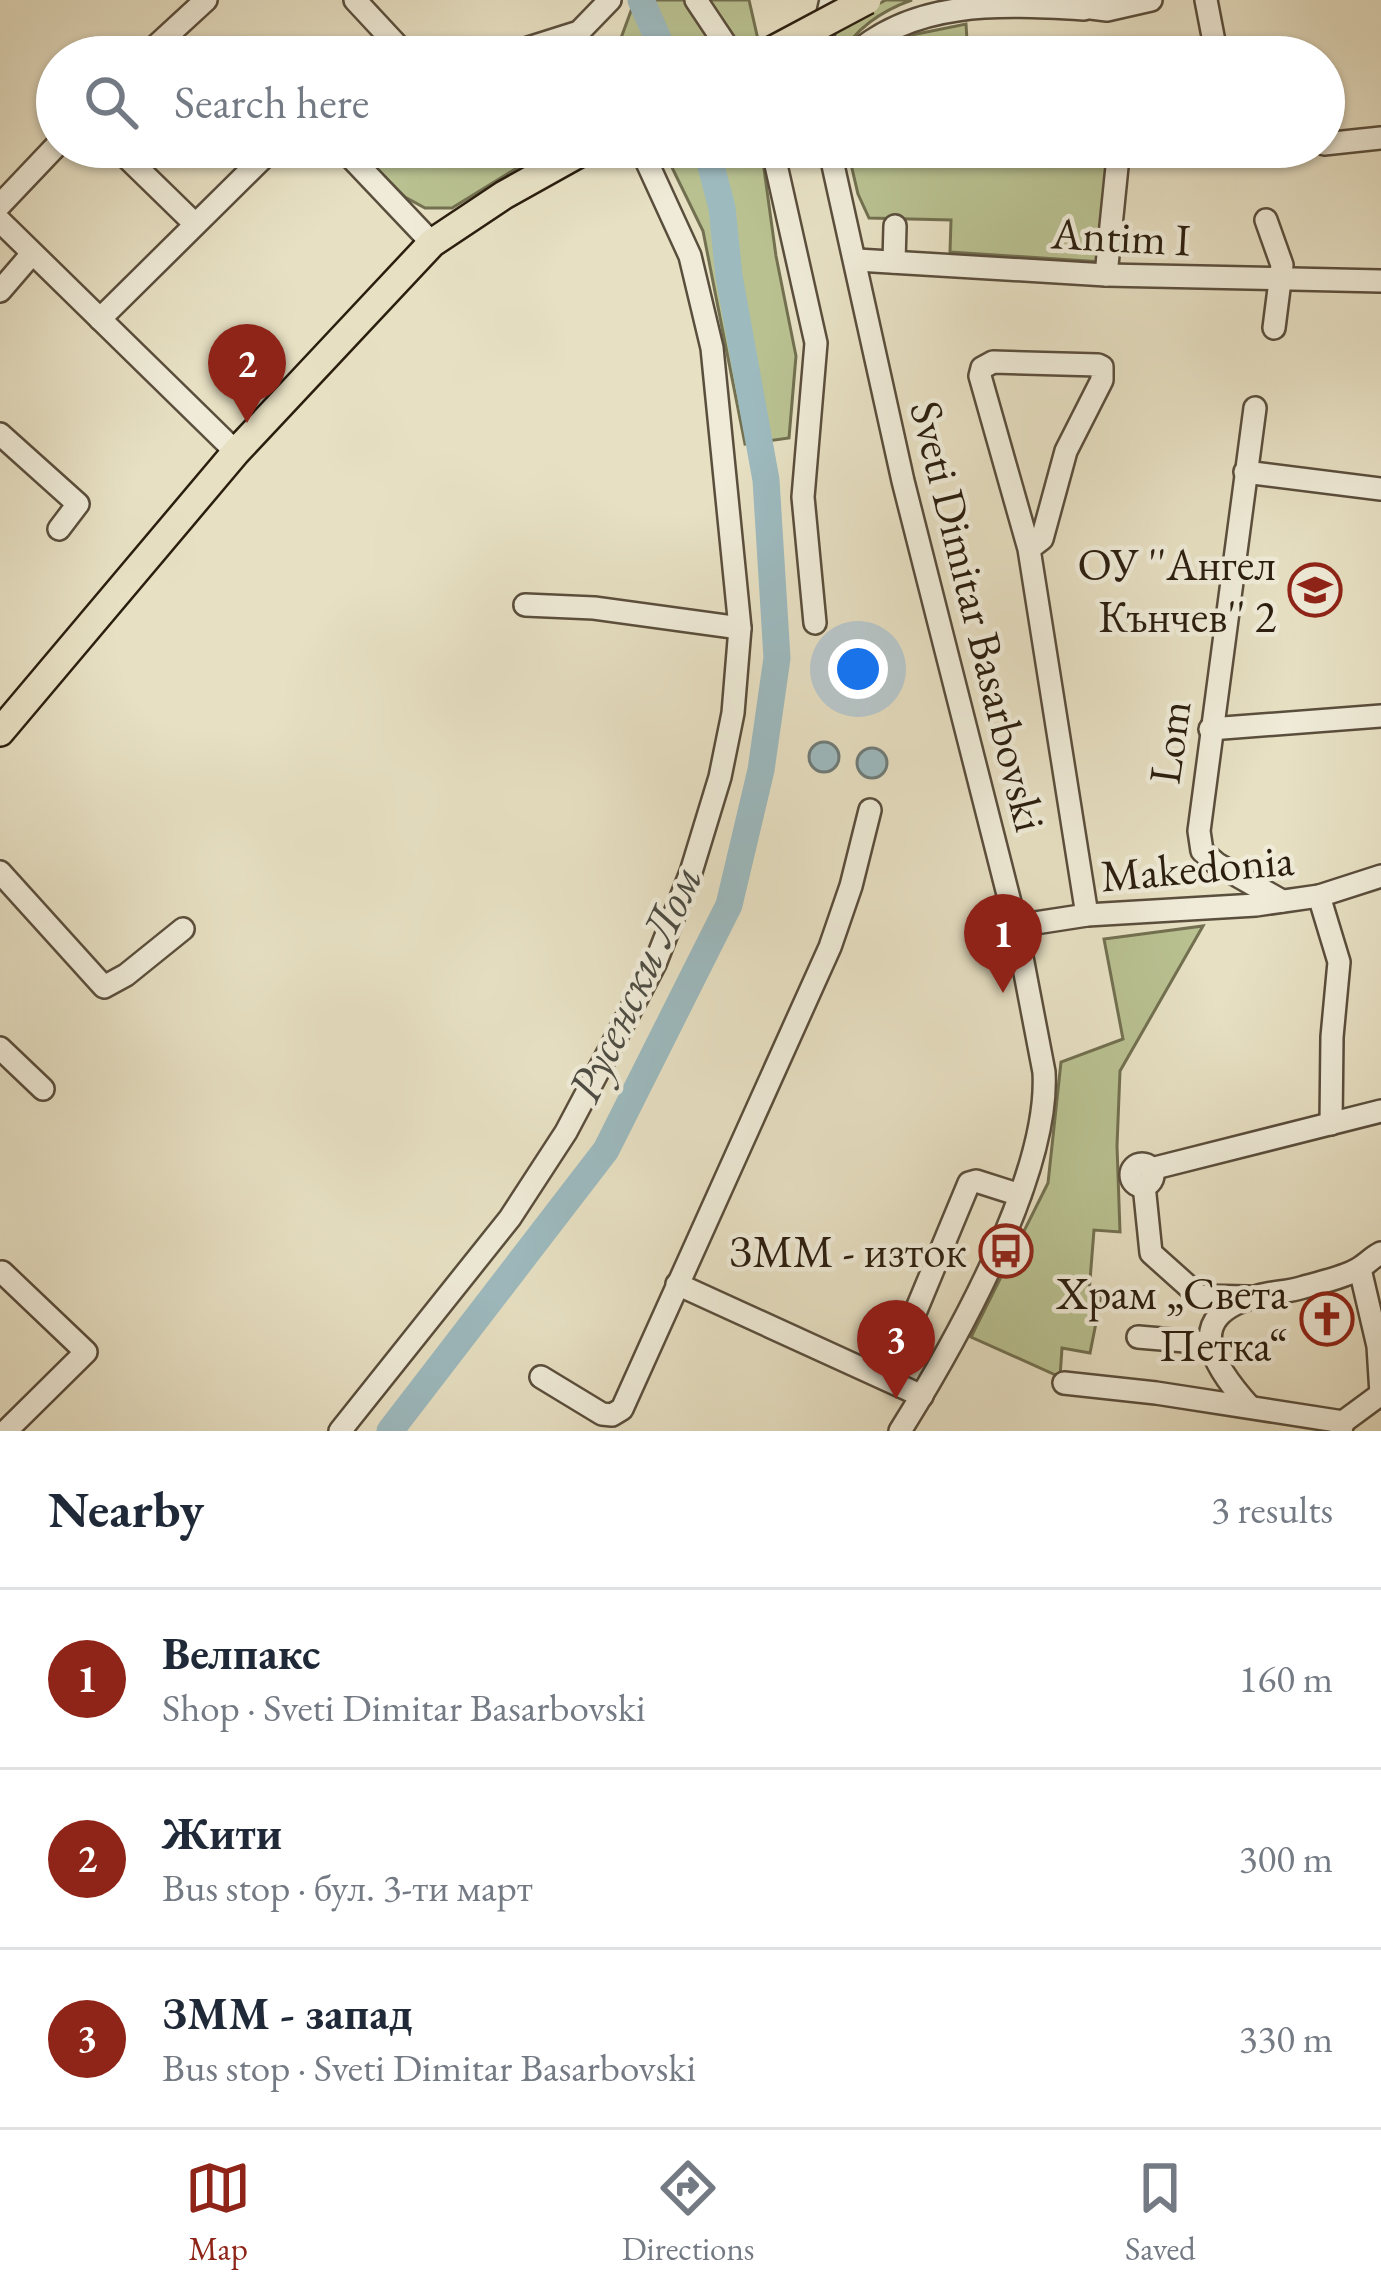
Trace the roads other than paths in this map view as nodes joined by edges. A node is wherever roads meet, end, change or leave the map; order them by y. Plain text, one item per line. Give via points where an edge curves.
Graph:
1 (206, 0) edge
2 (355, 0) edge
3 (696, 0) edge
4 (831, 0) edge
5 (867, 0) edge
6 (1058, 0) edge
7 (1151, 0) edge
8 (1206, 0) edge
9 (992, 2) edge
10 (608, 4) edge
11 (1084, 9) junction
12 (719, 35) edge
13 (166, 36) edge
14 (388, 36) edge
15 (570, 36) edge
16 (799, 36) edge
17 (823, 36) edge
18 (870, 36) edge
19 (1213, 36) edge
20 (1381, 138) edge
21 (1345, 142) edge
22 (36, 167) edge
23 (138, 168) edge
24 (252, 168) edge
25 (368, 168) edge
26 (553, 168) edge
27 (650, 168) edge
28 (777, 168) edge
29 (834, 168) edge
30 (1117, 168) edge
31 (0, 205) edge
32 (1266, 220) dead end
33 (0, 221) edge
34 (195, 224) junction
35 (895, 226) dead end
36 (432, 243) junction
37 (31, 255) junction
38 (857, 260) junction
39 (894, 262) junction
40 (1106, 275) junction
41 (1280, 279) junction
42 (1381, 281) edge
43 (0, 291) edge
44 (100, 319) junction
45 (1274, 328) dead end
46 (1255, 408) dead end
47 (0, 434) edge
48 (236, 452) junction
49 (1245, 472) junction
50 (1381, 489) edge
51 (58, 530) dead end
52 (1029, 549) junction
53 (525, 605) dead end
54 (815, 623) dead end
55 (740, 628) junction
56 (1381, 716) edge
57 (1210, 729) junction
58 (0, 732) edge
59 (869, 810) dead end
60 (0, 872) edge
61 (1381, 876) edge
62 (1319, 896) junction
63 (1282, 901) junction
64 (1087, 915) junction
65 (1016, 926) junction
66 (183, 929) dead end
67 (0, 1048) edge
68 (43, 1088) dead end
69 (1381, 1111) edge
70 (1331, 1124) junction
71 (1020, 1196) junction
72 (1381, 1253) edge
73 (1360, 1269) junction
74 (2, 1272) edge
75 (676, 1283) junction
76 (1254, 1297) junction
77 (910, 1325) dead end
78 (1138, 1337) dead end
79 (1209, 1343) junction
80 (541, 1377) dead end
81 (1064, 1383) dead end
82 (922, 1396) junction
83 (1381, 1397) edge
84 (1250, 1407) junction
85 (1342, 1427) edge
86 (6, 1431) edge
87 (340, 1431) edge
88 (900, 1431) edge

1 - 13 street
2 - 14 street
3 - 12 street
4 - 17 street
5 - 16 main road, bridge
6 - 11 street
7 - 11 street
8 - 19 street
9 - 11 street
9 - 18 street via 914,8
10 - 15 street
20 - 21 street
22 - 31 street
23 - 34 street
24 - 34 street
25 - 36 street
26 - 36 main road
27 - 55 street via 706,313
28 - 54 street via 817,343 803,497
29 - 38 street, Sveti Dimitar Basarbovski
30 - 40 street
32 - 41 street
33 - 37 street
34 - 44 street
35 - 39 street
36 - 48 main road
37 - 43 street
37 - 44 street
38 - 39 street, Antim I
38 - 65 street, Sveti Dimitar Basarbovski via 903,482
39 - 40 street, Antim I
40 - 41 street, Antim I
41 - 42 street, Antim I
41 - 45 street
44 - 48 street
46 - 49 street, Lom
47 - 51 street via 77,504
48 - 58 main road
49 - 50 street
49 - 57 street, Lom
52 - 52 street via 982,368 1098,365 1102,380 1066,451 1042,539
52 - 64 street
53 - 55 street
55 - 87 street via 720,777 655,964 510,1218
56 - 57 street
57 - 63 street, Lom via 1202,850
59 - 75 street via 830,947
60 - 66 street via 104,987
61 - 62 street, Makedonia
62 - 63 street, Makedonia
62 - 70 street via 1339,962
63 - 64 street, Makedonia
64 - 65 street, Makedonia
65 - 71 street, Sveti Dimitar Basarbovski via 1046,1096
67 - 68 street
69 - 70 street
70 - 76 street via 1148,1177 1151,1253 1199,1296
71 - 77 street via 968,1183
71 - 82 street, Sveti Dimitar Basarbovski
72 - 73 street
73 - 76 street
73 - 83 street
74 - 86 street via 86,1352
75 - 80 street via 622,1409 602,1414
75 - 82 street
76 - 79 street via 1214,1320
78 - 79 street
79 - 84 street via 1226,1381
81 - 84 street
82 - 88 street, Sveti Dimitar Basarbovski
83 - 85 street
84 - 85 street

